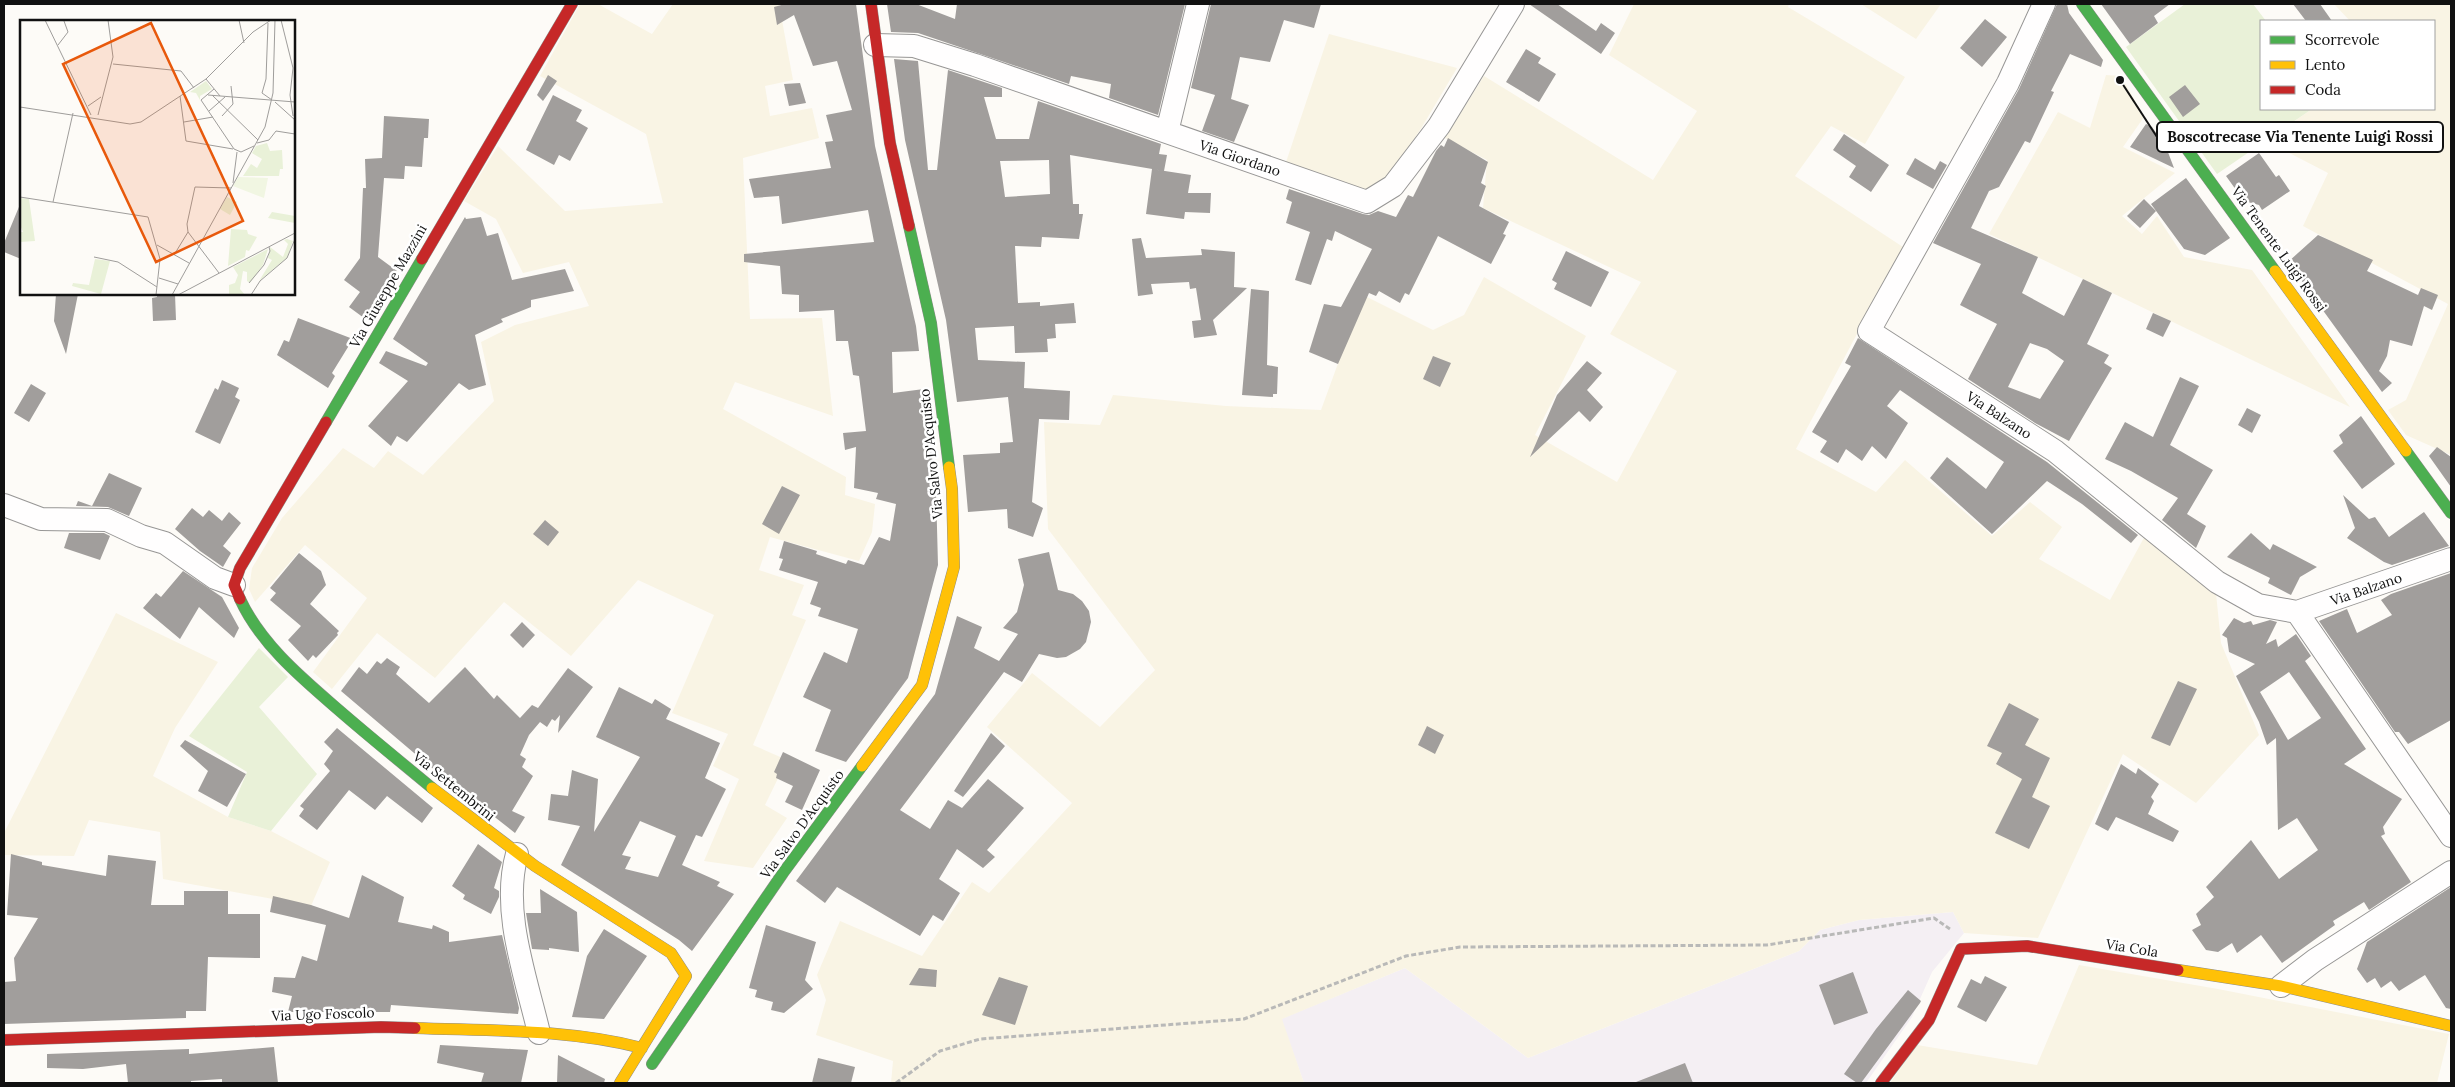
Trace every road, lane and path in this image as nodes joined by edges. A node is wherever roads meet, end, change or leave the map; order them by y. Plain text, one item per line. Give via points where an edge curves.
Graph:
1 (572, 4) edge
2 (871, 4) edge
3 (1198, 4) edge
4 (1513, 4) edge
5 (2044, 4) edge
6 (2082, 4) edge
7 (875, 45) junction
8 (1167, 132) junction
9 (4, 505) edge
10 (2451, 513) edge
11 (2451, 559) edge
12 (234, 585) junction
13 (2297, 612) junction
14 (857, 772) junction
15 (2451, 836) edge
16 (518, 854) junction
17 (2451, 872) edge
18 (1961, 949) junction
19 (686, 976) junction
20 (2281, 986) junction
21 (2451, 1026) edge
22 (539, 1033) junction
23 (4, 1040) edge
24 (642, 1048) junction
25 (644, 1075) dead end
26 (620, 1083) edge
27 (896, 1083) edge
28 (1881, 1083) edge

1 - 12 street, Via Giuseppe Mazzini via 240,568
2 - 7 street, Via Salvo D'Acquisto
3 - 8 street
4 - 8 street, Via Giordano via 1439,126 1392,186 1367,202
5 - 13 street, Via Balzano via 2008,83 1869,331 2056,451 2217,582 2258,605
6 - 10 street, Via Tenente Luigi Rossi
7 - 8 street, Via Giordano via 914,46
7 - 14 street, Via Salvo D'Acquisto via 890,143 931,322 952,489 954,567 922,685
9 - 12 street via 41,519 107,520 140,536 165,543 215,578
11 - 13 street, Via Balzano
12 - 16 street, Via Settembrini via 240,602 278,653 304,681 444,799
13 - 15 street
14 - 19 street via 816,809 712,962 695,978
14 - 25 street, Via Salvo D'Acquisto
16 - 19 street, Via Settembrini via 671,953
16 - 22 street via 512,872 513,925
17 - 20 street via 2315,960
18 - 20 street, Via Cola via 2026,946
18 - 27 path via 1948,926 1934,918 1767,945 1460,946 1406,956 1244,1019 980,1039 940,1051
18 - 28 street via 1929,1020
19 - 24 street
20 - 21 street, Via Cola
22 - 23 street, Via Ugo Foscolo via 381,1026
22 - 24 street, Via Ugo Foscolo via 608,1039
24 - 26 street

